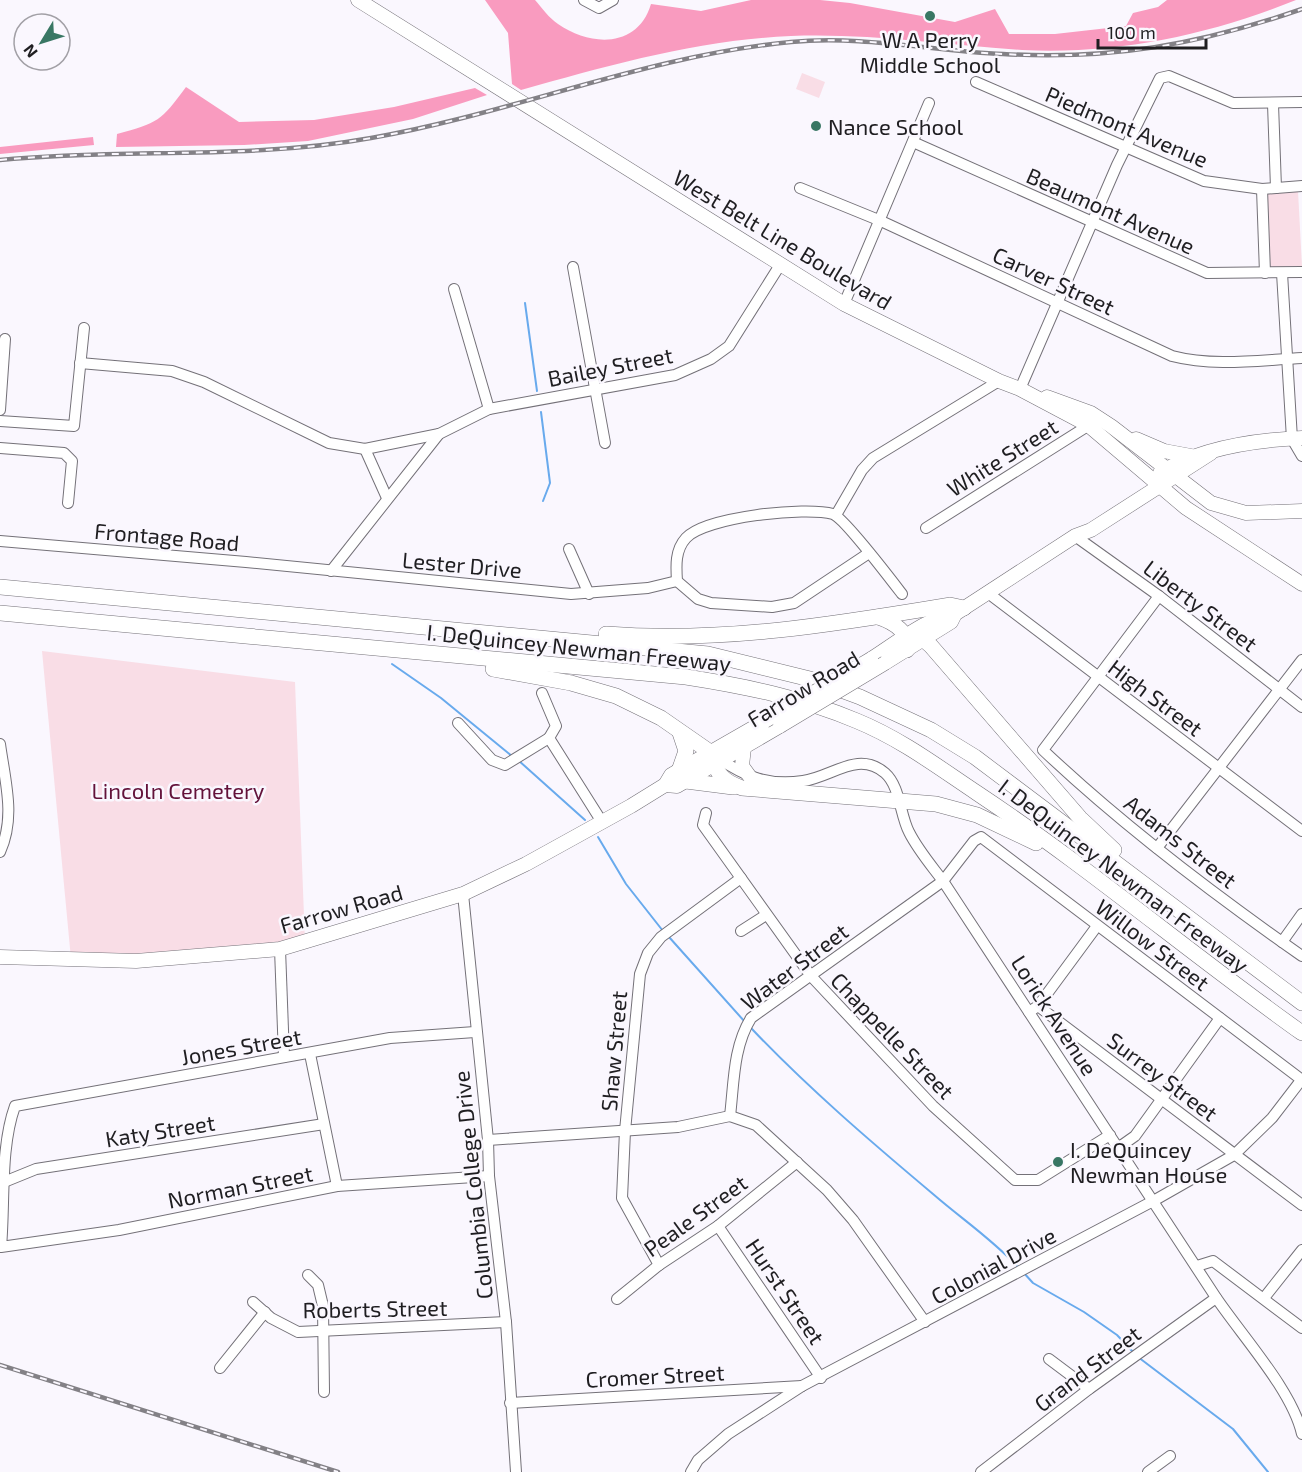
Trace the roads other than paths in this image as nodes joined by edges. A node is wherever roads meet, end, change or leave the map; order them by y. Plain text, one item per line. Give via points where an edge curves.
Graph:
1 (358, 0) edge
2 (584, 0) edge
3 (613, 0) edge
4 (976, 82) dead end
5 (1302, 102) edge
6 (929, 103) dead end
7 (1274, 104) junction
8 (913, 142) junction
9 (1128, 147) junction
10 (1302, 187) edge
11 (800, 188) dead end
12 (1276, 188) junction
13 (1262, 189) junction
14 (881, 221) junction
15 (1091, 224) junction
16 (780, 265) junction
17 (573, 267) dead end
18 (1302, 272) edge
19 (1265, 273) junction
20 (1282, 273) junction
21 (454, 289) dead end
22 (1056, 303) junction
23 (844, 304) junction
24 (84, 328) dead end
25 (5, 339) dead end
26 (1302, 358) edge
27 (1287, 359) junction
28 (80, 363) junction
29 (999, 381) junction
30 (597, 390) junction
31 (1025, 392) junction
32 (489, 409) junction
33 (0, 410) edge
34 (0, 421) edge
35 (1093, 422) junction
36 (439, 434) junction
37 (1125, 435) junction
38 (1297, 438) edge
39 (605, 443) dead end
40 (0, 448) edge
41 (365, 449) junction
42 (1211, 453) junction
43 (1196, 456) junction
44 (1302, 456) edge
45 (1170, 473) junction
46 (1156, 481) junction
47 (387, 498) junction
48 (68, 502) dead end
49 (1302, 511) edge
50 (1235, 512) junction
51 (836, 515) junction
52 (926, 528) dead end
53 (1224, 532) junction
54 (1075, 536) junction
55 (0, 541) edge
56 (569, 549) dead end
57 (869, 553) junction
58 (331, 571) junction
59 (677, 581) junction
60 (1302, 584) edge
61 (0, 587) edge
62 (988, 593) junction
63 (589, 594) junction
64 (902, 594) dead end
65 (1159, 596) junction
66 (960, 611) junction
67 (0, 613) edge
68 (878, 617) junction
69 (434, 626) junction
70 (924, 640) junction
71 (907, 643) junction
72 (411, 652) junction
73 (1302, 660) edge
74 (1099, 678) junction
75 (1279, 690) junction
76 (542, 693) dead end
77 (1302, 707) edge
78 (458, 723) dead end
79 (681, 733) junction
80 (549, 738) junction
81 (0, 744) edge
82 (744, 747) junction
83 (715, 759) junction
84 (1218, 768) junction
85 (682, 776) junction
86 (746, 783) junction
87 (898, 801) junction
88 (706, 813) dead end
89 (602, 822) junction
90 (1302, 831) edge
91 (981, 837) joint
92 (1157, 848) junction
93 (0, 852) edge
94 (741, 878) junction
95 (1098, 879) junction
96 (943, 881) junction
97 (463, 894) junction
98 (1302, 914) edge
99 (766, 915) junction
100 (1096, 926) junction
101 (741, 931) dead end
102 (1218, 940) junction
103 (1282, 942) junction
104 (280, 950) junction
105 (1302, 956) edge
106 (0, 957) edge
107 (811, 976) junction
108 (1302, 1003) edge
109 (1033, 1009) junction
110 (1220, 1018) junction
111 (475, 1032) junction
112 (1302, 1033) edge
113 (310, 1054) junction
114 (284, 1057) junction
115 (1302, 1079) edge
116 (1163, 1099) junction
117 (730, 1116) junction
118 (324, 1124) junction
119 (625, 1131) junction
120 (1110, 1135) junction
121 (488, 1140) junction
122 (1118, 1148) junction
123 (1234, 1155) junction
124 (797, 1162) junction
125 (489, 1176) junction
126 (4, 1182) junction
127 (337, 1186) junction
128 (1155, 1200) junction
129 (1302, 1205) edge
130 (718, 1226) junction
131 (1302, 1250) edge
132 (659, 1265) junction
133 (1197, 1266) junction
134 (308, 1275) dead end
135 (1216, 1298) junction
136 (1264, 1298) junction
137 (617, 1299) dead end
138 (253, 1302) dead end
139 (265, 1312) junction
140 (506, 1322) junction
141 (925, 1322) junction
142 (1302, 1328) edge
143 (325, 1332) junction
144 (1049, 1359) dead end
145 (220, 1368) dead end
146 (821, 1378) junction
147 (802, 1386) junction
148 (1089, 1389) junction
149 (324, 1392) dead end
150 (510, 1403) junction
151 (1302, 1431) edge
152 (1170, 1456) dead end
153 (987, 1470) edge
154 (516, 1472) edge
155 (691, 1472) edge
156 (1148, 1472) edge

1 - 16 main road, West Belt Line Boulevard
2 - 3 street via 599,8
4 - 9 street, Piedmont Avenue
5 - 7 street
6 - 8 street
7 - 9 street via 1233,103 1169,76 1160,78
7 - 12 street
8 - 14 street
8 - 15 street, Beaumont Avenue
9 - 13 street, Piedmont Avenue via 1204,181
9 - 15 street
10 - 12 street, Piedmont Avenue
11 - 14 street, Carver Street
12 - 13 street, Piedmont Avenue
13 - 19 street
14 - 22 street, Carver Street
14 - 23 street
15 - 19 street, Beaumont Avenue via 1207,273
15 - 22 street
16 - 23 main road, West Belt Line Boulevard
16 - 30 street, Bailey Street via 729,346 711,359 675,375
17 - 30 street
18 - 20 street, Beaumont Avenue
19 - 20 street, Beaumont Avenue
20 - 27 street
21 - 32 street
22 - 27 street, Carver Street via 1188,360
22 - 31 street
23 - 29 main road, West Belt Line Boulevard
24 - 28 street
25 - 33 street
26 - 27 street, Carver Street
27 - 38 street
28 - 34 street via 75,426
28 - 41 street, Bailey Street via 172,370 329,443
29 - 31 main road, West Belt Line Boulevard
29 - 51 street via 873,459 862,470
30 - 32 street, Bailey Street
30 - 39 street
31 - 35 main road, West Belt Line Boulevard
32 - 36 street, Bailey Street
35 - 37 main road
35 - 46 main road, West Belt Line Boulevard
35 - 52 street, White Street
36 - 41 street, Bailey Street
36 - 47 street, Bailey Street
37 - 43 main road via 1164,452
37 - 45 main road
38 - 42 main road, Farrow Road via 1245,444
38 - 44 street
40 - 48 street via 64,453 72,461
41 - 47 street
42 - 43 main road, Farrow Road
42 - 45 main road, Farrow Road
43 - 45 main road, Farrow Road via 1183,460
45 - 46 main road, Farrow Road
45 - 50 main road via 1199,497
46 - 53 main road, West Belt Line Boulevard
46 - 54 main road, Farrow Road via 1085,523
47 - 58 street, Bailey Street
49 - 50 main road
50 - 53 main road
51 - 57 street
51 - 59 street via 777,513 714,523 692,532 677,556
53 - 60 main road, West Belt Line Boulevard
54 - 62 main road, Farrow Road
54 - 65 street, Liberty Street
55 - 58 street, Frontage Road
56 - 63 street
57 - 59 street via 794,603 772,607 711,603 698,599
57 - 64 street
58 - 63 street, Lester Drive
59 - 63 street
61 - 69 highway, I. DeQuincey Newman Freeway
62 - 66 main road, Farrow Road
62 - 74 street, High Street
65 - 74 street
65 - 75 street, Liberty Street
66 - 68 highway via 950,605
66 - 70 main road, Farrow Road
66 - 71 main road, Farrow Road via 947,614
67 - 72 highway, I. DeQuincey Newman Freeway
68 - 69 highway via 758,634 713,636
68 - 71 highway via 891,622
69 - 102 highway, I. DeQuincey Newman Freeway via 708,654 770,668 860,697 931,730 975,757
70 - 71 highway
70 - 102 highway via 1080,818
71 - 82 main road, Farrow Road, bridge via 885,663
71 - 83 main road, Farrow Road, bridge via 871,659 765,721
72 - 79 highway via 598,690 638,705
72 - 95 highway, I. DeQuincey Newman Freeway via 686,677 784,696 856,720 907,747 1046,838
73 - 75 street
74 - 84 street, High Street
74 - 92 street, Adams Street via 1043,750 1087,792
75 - 77 street, Liberty Street
75 - 84 street
76 - 80 street via 556,726
78 - 80 street via 492,760 505,765
79 - 83 highway
79 - 85 highway via 686,751
80 - 89 street
81 - 93 street via 9,833
82 - 83 main road, Farrow Road
82 - 86 main road via 742,766
83 - 85 main road, Farrow Road
83 - 86 highway via 721,778
84 - 90 street, High Street
84 - 92 street
85 - 86 highway
85 - 89 main road, Farrow Road via 677,786 665,785
86 - 87 highway
86 - 87 street, Lorick Avenue via 802,781 862,763 874,766 890,779
87 - 95 highway via 936,804 977,815 1020,834
87 - 96 street, Lorick Avenue via 909,832
88 - 94 street, Chappelle Street via 703,825
89 - 97 main road, Farrow Road
91 - 96 street, Water Street
91 - 100 street, Willow Street
92 - 103 street, Adams Street
94 - 99 street, Chappelle Street
94 - 119 street, Shaw Street via 661,937 648,953 640,974
95 - 112 highway, I. DeQuincey Newman Freeway
96 - 107 street, Water Street
96 - 109 street, Lorick Avenue
97 - 104 main road, Farrow Road
97 - 111 street, Columbia College Drive
98 - 103 street
99 - 101 street
99 - 107 street, Chappelle Street
100 - 109 street
100 - 110 street, Willow Street
102 - 108 highway, I. DeQuincey Newman Freeway
103 - 105 street, Adams Street
104 - 106 main road, Farrow Road via 136,961
104 - 114 street
107 - 117 street, Water Street via 751,1018 743,1031 737,1050
107 - 120 street, Chappelle Street via 933,1106 1014,1180 1038,1180
109 - 116 street, Surrey Street
109 - 120 street, Lorick Avenue
110 - 115 street, Willow Street
110 - 116 street
111 - 113 street, Jones Street via 390,1038
111 - 121 street, Columbia College Drive
113 - 114 street, Jones Street
113 - 118 street
114 - 126 street, Jones Street via 15,1106 9,1120
115 - 123 street, Colonial Drive via 1272,1118
116 - 122 street via 1135,1136
116 - 123 street, Surrey Street
117 - 119 street via 678,1127
117 - 124 street via 756,1125
118 - 126 street, Katy Street via 36,1169
118 - 127 street
119 - 121 street
119 - 132 street, Shaw Street via 622,1198
120 - 122 street, Lorick Avenue
121 - 125 street, Columbia College Drive
122 - 128 street, Lorick Avenue
123 - 128 street, Colonial Drive
123 - 129 street, Surrey Street
124 - 130 street, Peale Street
124 - 141 street via 853,1220
125 - 127 street, Norman Street
125 - 140 street, Columbia College Drive
126 - 127 street, Norman Street via 2,1247 119,1230
128 - 133 street, Lorick Avenue
128 - 141 street, Colonial Drive
130 - 132 street, Peale Street
130 - 146 street, Hurst Street
131 - 136 street
132 - 137 street, Peale Street
133 - 135 street, Lorick Avenue
133 - 136 street via 1213,1261
134 - 143 street via 318,1285
135 - 148 street, Grand Street
135 - 151 street, Lorick Avenue via 1290,1403
136 - 142 street
138 - 139 street, Roberts Street
139 - 143 street, Roberts Street via 298,1332
139 - 145 street
140 - 143 street, Roberts Street
140 - 150 street, Columbia College Drive
141 - 146 street, Colonial Drive
143 - 149 street
144 - 148 street
146 - 147 street, Colonial Drive
147 - 150 street, Cromer Street
147 - 155 street, Colonial Drive via 728,1434 698,1460
148 - 153 street, Grand Street
150 - 154 street, Columbia College Drive
152 - 156 street

